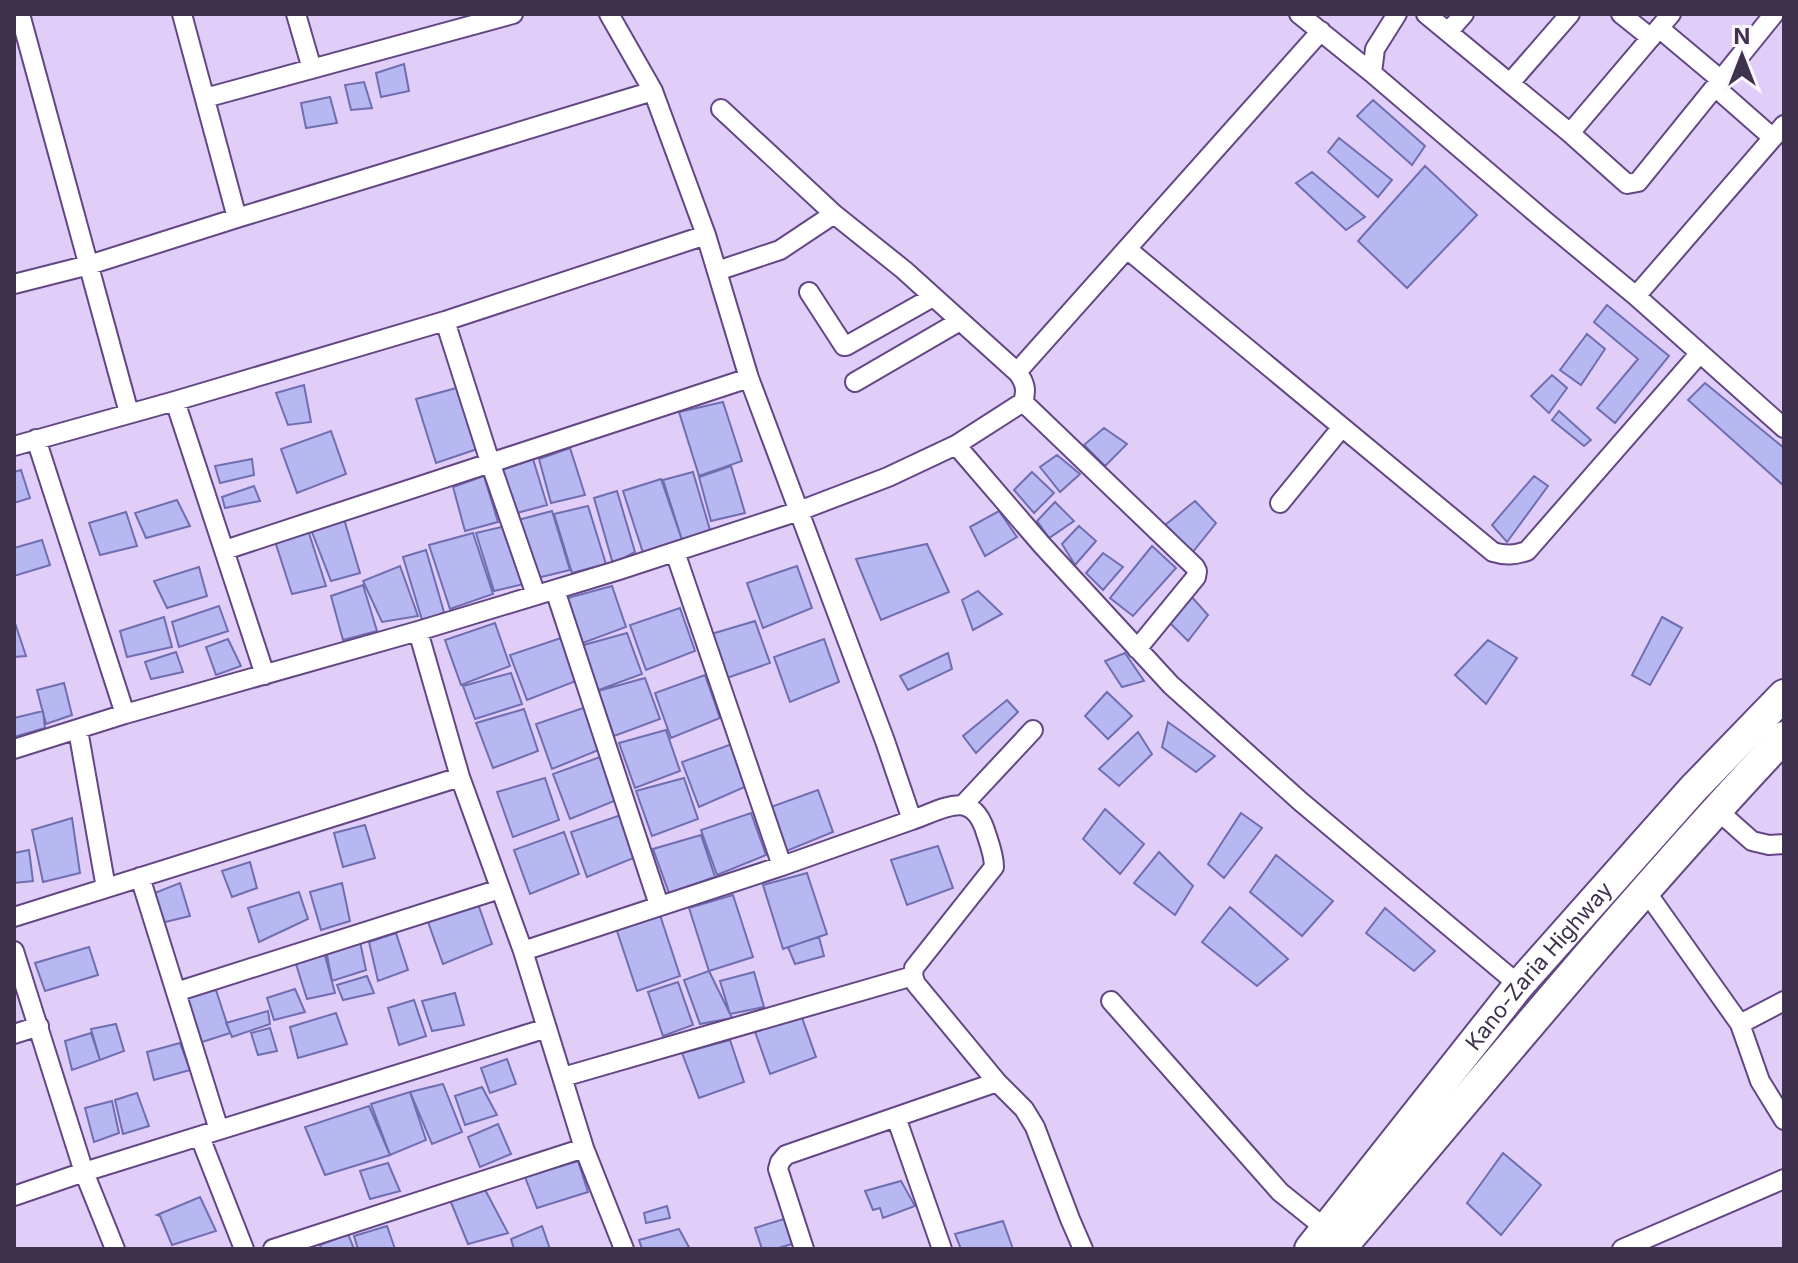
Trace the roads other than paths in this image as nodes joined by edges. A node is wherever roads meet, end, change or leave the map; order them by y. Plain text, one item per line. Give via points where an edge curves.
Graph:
1 (20, 14) edge
2 (182, 14) edge
3 (296, 14) edge
4 (513, 14) edge
5 (609, 14) edge
6 (1397, 14) edge
7 (1426, 14) edge
8 (1464, 14) edge
9 (1570, 14) edge
10 (1621, 14) edge
11 (1774, 14) edge
12 (486, 18) edge
13 (1312, 20) edge
14 (1660, 26) edge
15 (1448, 32) junction
16 (312, 69) junction
17 (1372, 73) junction
18 (1510, 83) junction
19 (1718, 84) junction
20 (653, 91) junction
21 (205, 98) junction
22 (721, 109) dead end
23 (1778, 132) edge
24 (1570, 133) junction
25 (834, 214) junction
26 (237, 218) junction
27 (706, 235) junction
28 (1127, 249) junction
29 (89, 265) junction
30 (717, 271) junction
31 (14, 284) edge
32 (809, 292) dead end
33 (1636, 296) junction
34 (933, 297) junction
35 (445, 321) junction
36 (960, 321) junction
37 (1700, 353) junction
38 (1017, 372) junction
39 (749, 378) junction
40 (855, 382) dead end
41 (175, 401) junction
42 (1023, 402) junction
43 (129, 413) junction
44 (1342, 427) junction
45 (1784, 428) edge
46 (36, 439) junction
47 (956, 445) junction
48 (14, 446) edge
49 (490, 462) junction
50 (1280, 503) dead end
51 (799, 511) junction
52 (225, 550) junction
53 (675, 552) junction
54 (555, 590) junction
55 (536, 595) junction
56 (418, 631) junction
57 (1137, 649) junction
58 (265, 675) junction
59 (1784, 695) edge
60 (125, 714) junction
61 (78, 730) junction
62 (1033, 730) dead end
63 (1784, 737) edge
64 (14, 749) edge
65 (460, 777) junction
66 (963, 805) junction
67 (1716, 809) junction
68 (912, 820) junction
69 (1784, 844) edge
70 (782, 866) junction
71 (140, 877) junction
72 (106, 888) junction
73 (500, 889) junction
74 (1645, 890) junction
75 (659, 905) junction
76 (14, 917) edge
77 (14, 951) edge
78 (523, 951) junction
79 (913, 976) junction
80 (1519, 985) junction
81 (176, 992) junction
82 (1111, 1001) dead end
83 (1784, 1001) edge
84 (1740, 1024) junction
85 (39, 1026) junction
86 (547, 1028) junction
87 (14, 1034) edge
88 (563, 1077) junction
89 (997, 1082) junction
90 (1781, 1109) edge
91 (896, 1117) junction
92 (219, 1130) junction
93 (200, 1137) junction
94 (584, 1148) junction
95 (84, 1172) junction
96 (1784, 1179) edge
97 (14, 1196) edge
98 (1325, 1242) edge
99 (115, 1249) edge
100 (244, 1249) edge
101 (273, 1249) edge
102 (624, 1249) edge
103 (804, 1249) edge
104 (942, 1249) edge
105 (1083, 1249) edge
106 (1622, 1249) edge

1 - 29 street
2 - 21 street
3 - 16 street
4 - 12 street
5 - 20 street
6 - 17 street via 1375,49
7 - 15 street
8 - 15 street
9 - 18 street
10 - 14 street
11 - 19 street
12 - 16 street
13 - 17 street
13 - 28 street
14 - 19 street
14 - 24 street
15 - 18 street
16 - 21 street
17 - 33 street
18 - 24 street
19 - 23 street
19 - 24 street via 1638,182 1627,184
20 - 26 street
20 - 27 street
21 - 26 street
22 - 25 street
23 - 33 street
25 - 30 street via 780,250
25 - 34 street
26 - 29 street
27 - 30 street
27 - 35 street
28 - 38 street
28 - 44 street
29 - 31 street
29 - 43 street
30 - 39 street
32 - 34 street via 844,346
33 - 37 street
34 - 36 street
35 - 41 street
35 - 49 street
36 - 38 street
36 - 40 street
37 - 44 street via 1527,551 1516,555 1493,552
37 - 45 street
38 - 42 street via 1024,380
39 - 49 street
39 - 51 street
41 - 43 street
41 - 52 street
42 - 47 street
42 - 57 street via 1197,571
43 - 46 street
44 - 50 street
46 - 48 street
46 - 60 street
47 - 51 street
47 - 57 street
49 - 52 street
49 - 55 street
51 - 53 street
51 - 68 street
52 - 58 street
53 - 54 street
53 - 70 street
54 - 55 street
54 - 75 street
55 - 56 street
56 - 58 street
56 - 65 street
57 - 80 street via 1300,801
58 - 60 street
59 - 80 highway, Kano-Zaria Highway
60 - 61 street
61 - 64 street
61 - 72 street
62 - 66 street
63 - 67 highway, Kano-Zaria Highway
65 - 71 street
65 - 73 street
66 - 68 street
66 - 79 street via 977,812 983,823 994,867
67 - 69 street via 1752,841
67 - 74 highway, Kano-Zaria Highway
68 - 70 street
70 - 75 street
71 - 72 street
71 - 81 street
72 - 76 street
73 - 78 street
73 - 81 street
74 - 84 street
74 - 98 highway, Kano-Zaria Highway
75 - 78 street
77 - 85 street
78 - 86 street
79 - 88 street
79 - 89 street
80 - 98 highway, Kano-Zaria Highway
81 - 92 street
82 - 98 street
83 - 84 street
84 - 90 street via 1760,1081
85 - 87 street
85 - 95 street
86 - 88 street
86 - 92 street
88 - 94 street
89 - 91 street
89 - 105 street via 1035,1127
91 - 103 street via 786,1155 780,1162
91 - 104 street
92 - 93 street
93 - 95 street
93 - 100 street
94 - 101 street
94 - 102 street
95 - 97 street
95 - 99 street
96 - 106 street

